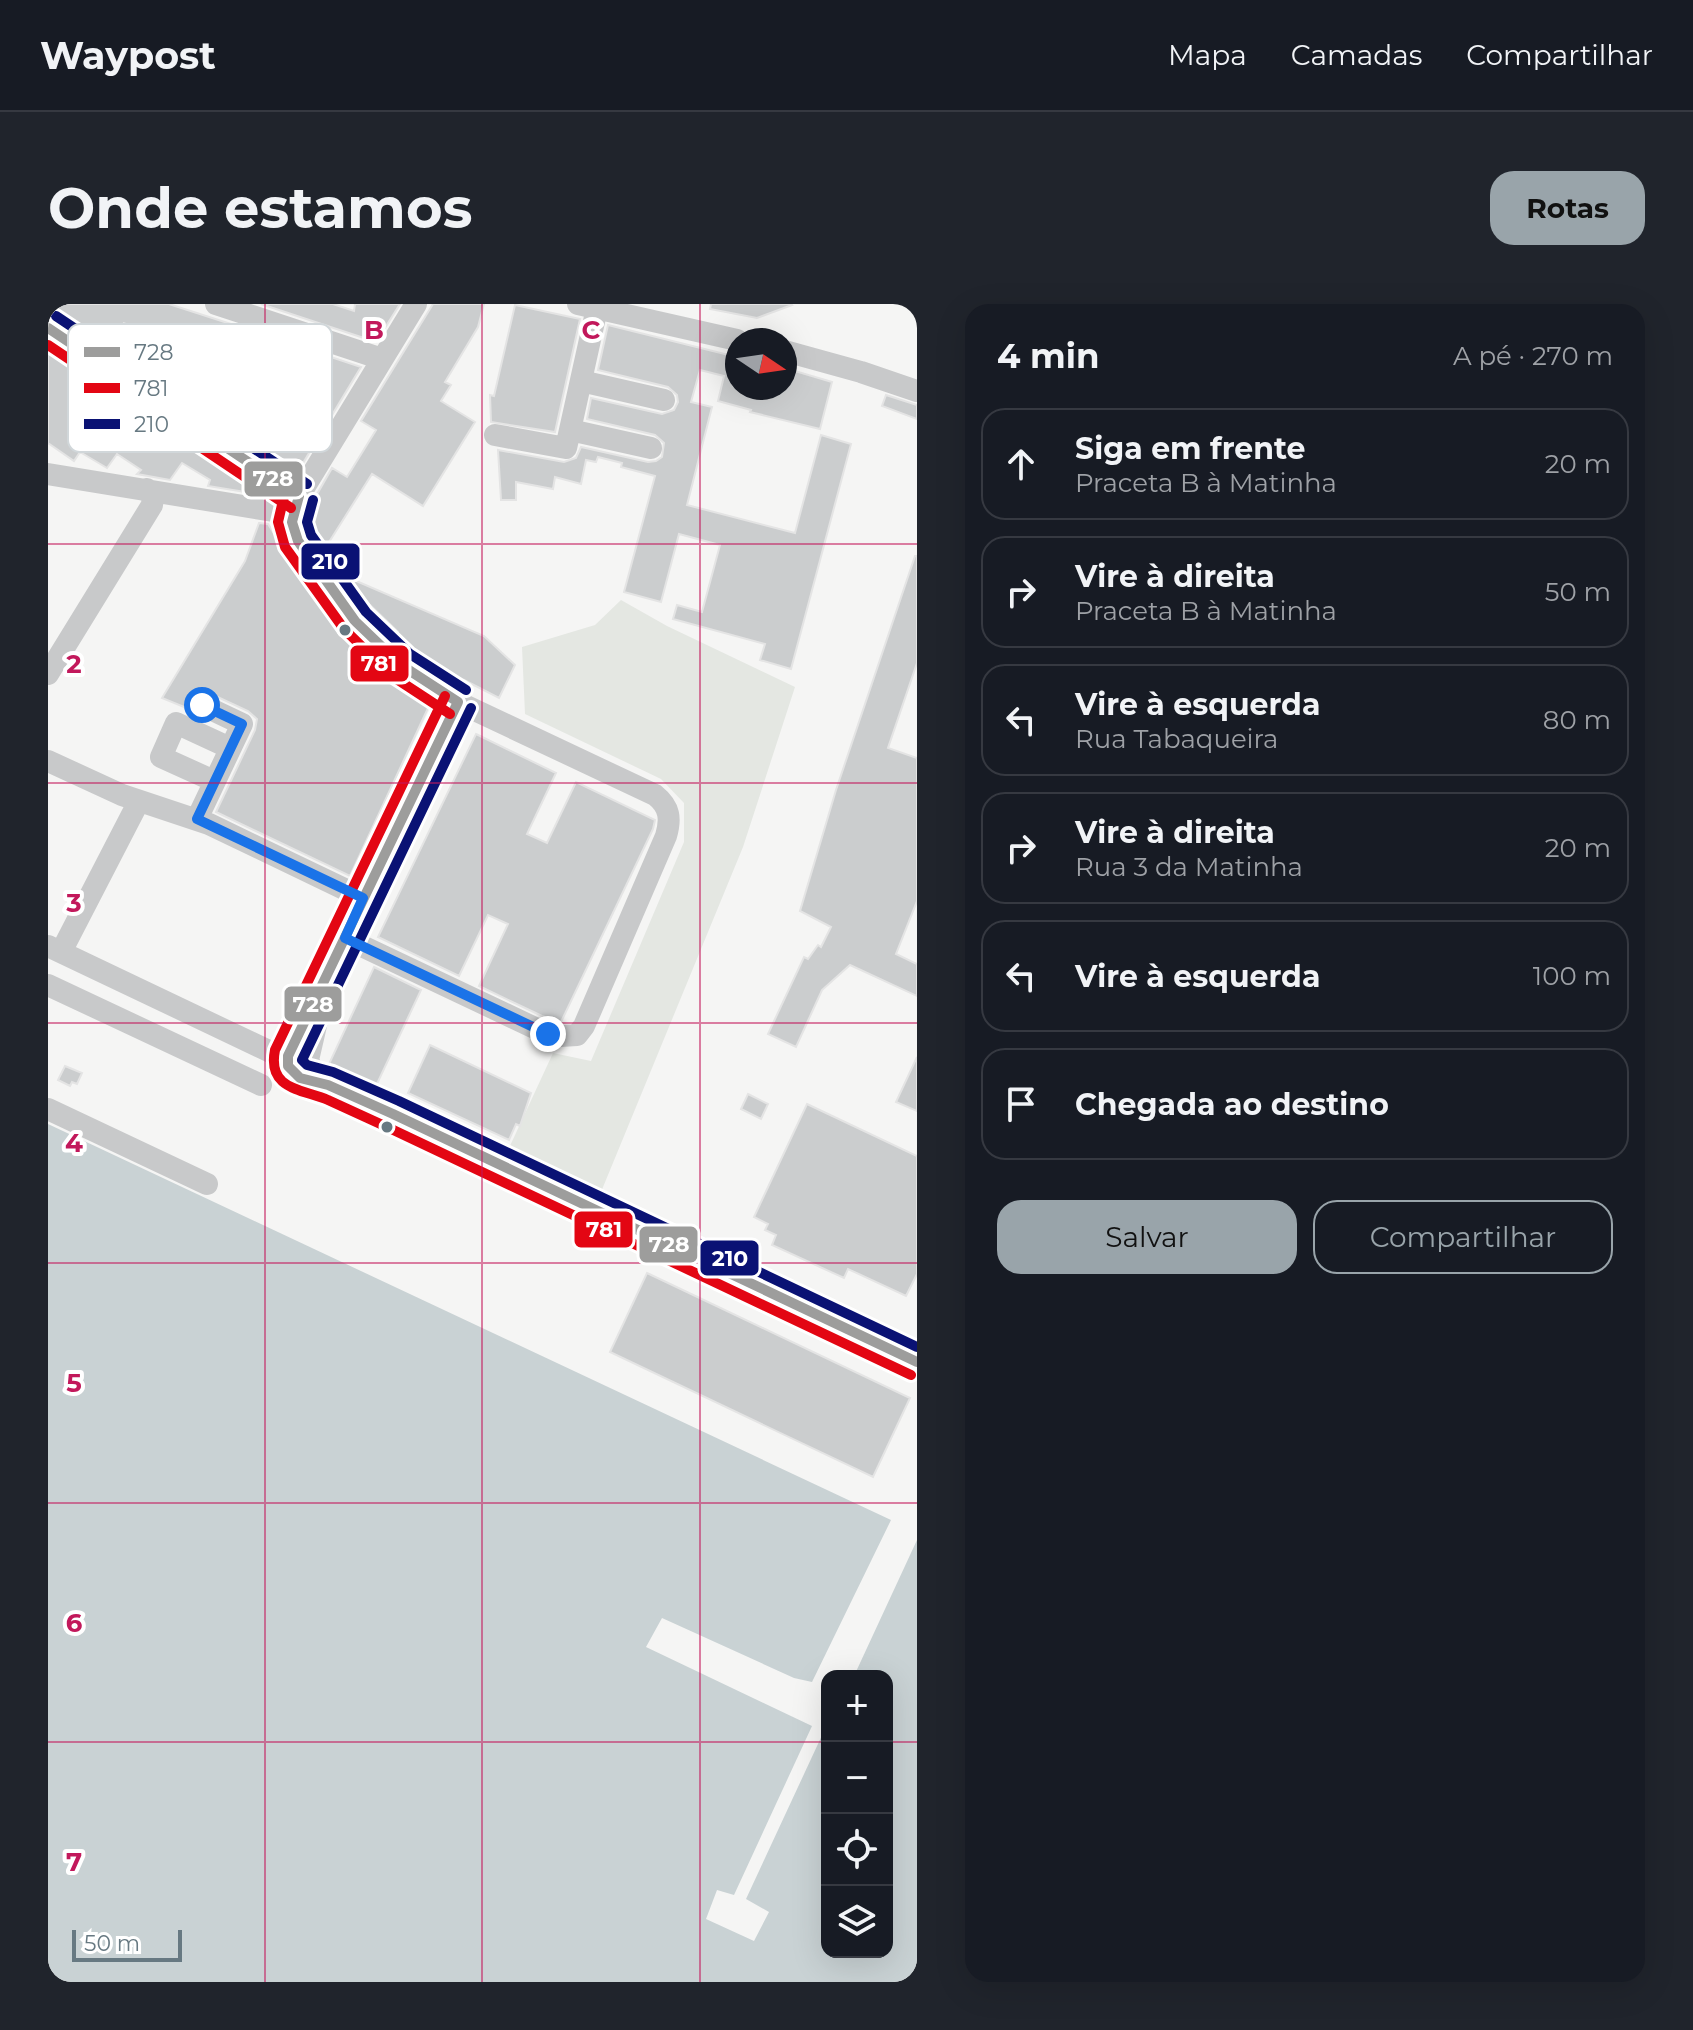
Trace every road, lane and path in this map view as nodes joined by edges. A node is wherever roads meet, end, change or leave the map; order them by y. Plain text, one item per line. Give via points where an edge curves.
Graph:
1 (216, 304) edge
2 (416, 304) edge
3 (588, 306) edge
4 (276, 324) edge
5 (48, 328) edge
6 (725, 337) edge
7 (68, 342) edge
8 (332, 342) edge
9 (797, 354) edge
10 (382, 359) junction
11 (581, 381) junction
12 (917, 391) edge
13 (664, 400) dead end
14 (495, 435) dead end
15 (568, 439) junction
16 (332, 444) edge
17 (651, 448) dead end
18 (222, 452) edge
19 (327, 452) edge
20 (48, 474) edge
21 (147, 489) junction
22 (296, 505) junction
23 (48, 674) edge
24 (458, 702) junction
25 (202, 705) dead end
26 (230, 748) junction
27 (48, 761) edge
28 (214, 781) junction
29 (139, 801) junction
30 (197, 819) junction
31 (363, 898) junction
32 (345, 938) junction
33 (54, 949) edge
34 (48, 985) edge
35 (275, 1054) dead end
36 (261, 1085) dead end
37 (328, 1085) joint
38 (48, 1109) edge
39 (207, 1184) dead end
40 (917, 1362) edge

1 - 4 street
2 - 10 street
3 - 6 street
3 - 11 street
5 - 7 street
8 - 10 street
9 - 12 street
10 - 16 street
11 - 13 street
11 - 15 street
14 - 15 street
15 - 17 street
18 - 22 street
19 - 22 street
20 - 21 street
21 - 22 street
21 - 23 street via 154,496 152,505
22 - 24 street via 292,522 298,541 355,621 401,665
24 - 31 street
24 - 32 street via 649,792 667,808 666,836 584,1026 577,1035 548,1034
25 - 26 street via 242,724
26 - 28 street
26 - 28 street via 176,723 161,757
27 - 29 street
28 - 30 street
29 - 30 street
29 - 33 street
30 - 31 street
31 - 32 street
32 - 37 street via 287,1061 300,1078
33 - 35 street
34 - 36 street
37 - 40 main road
38 - 39 street

